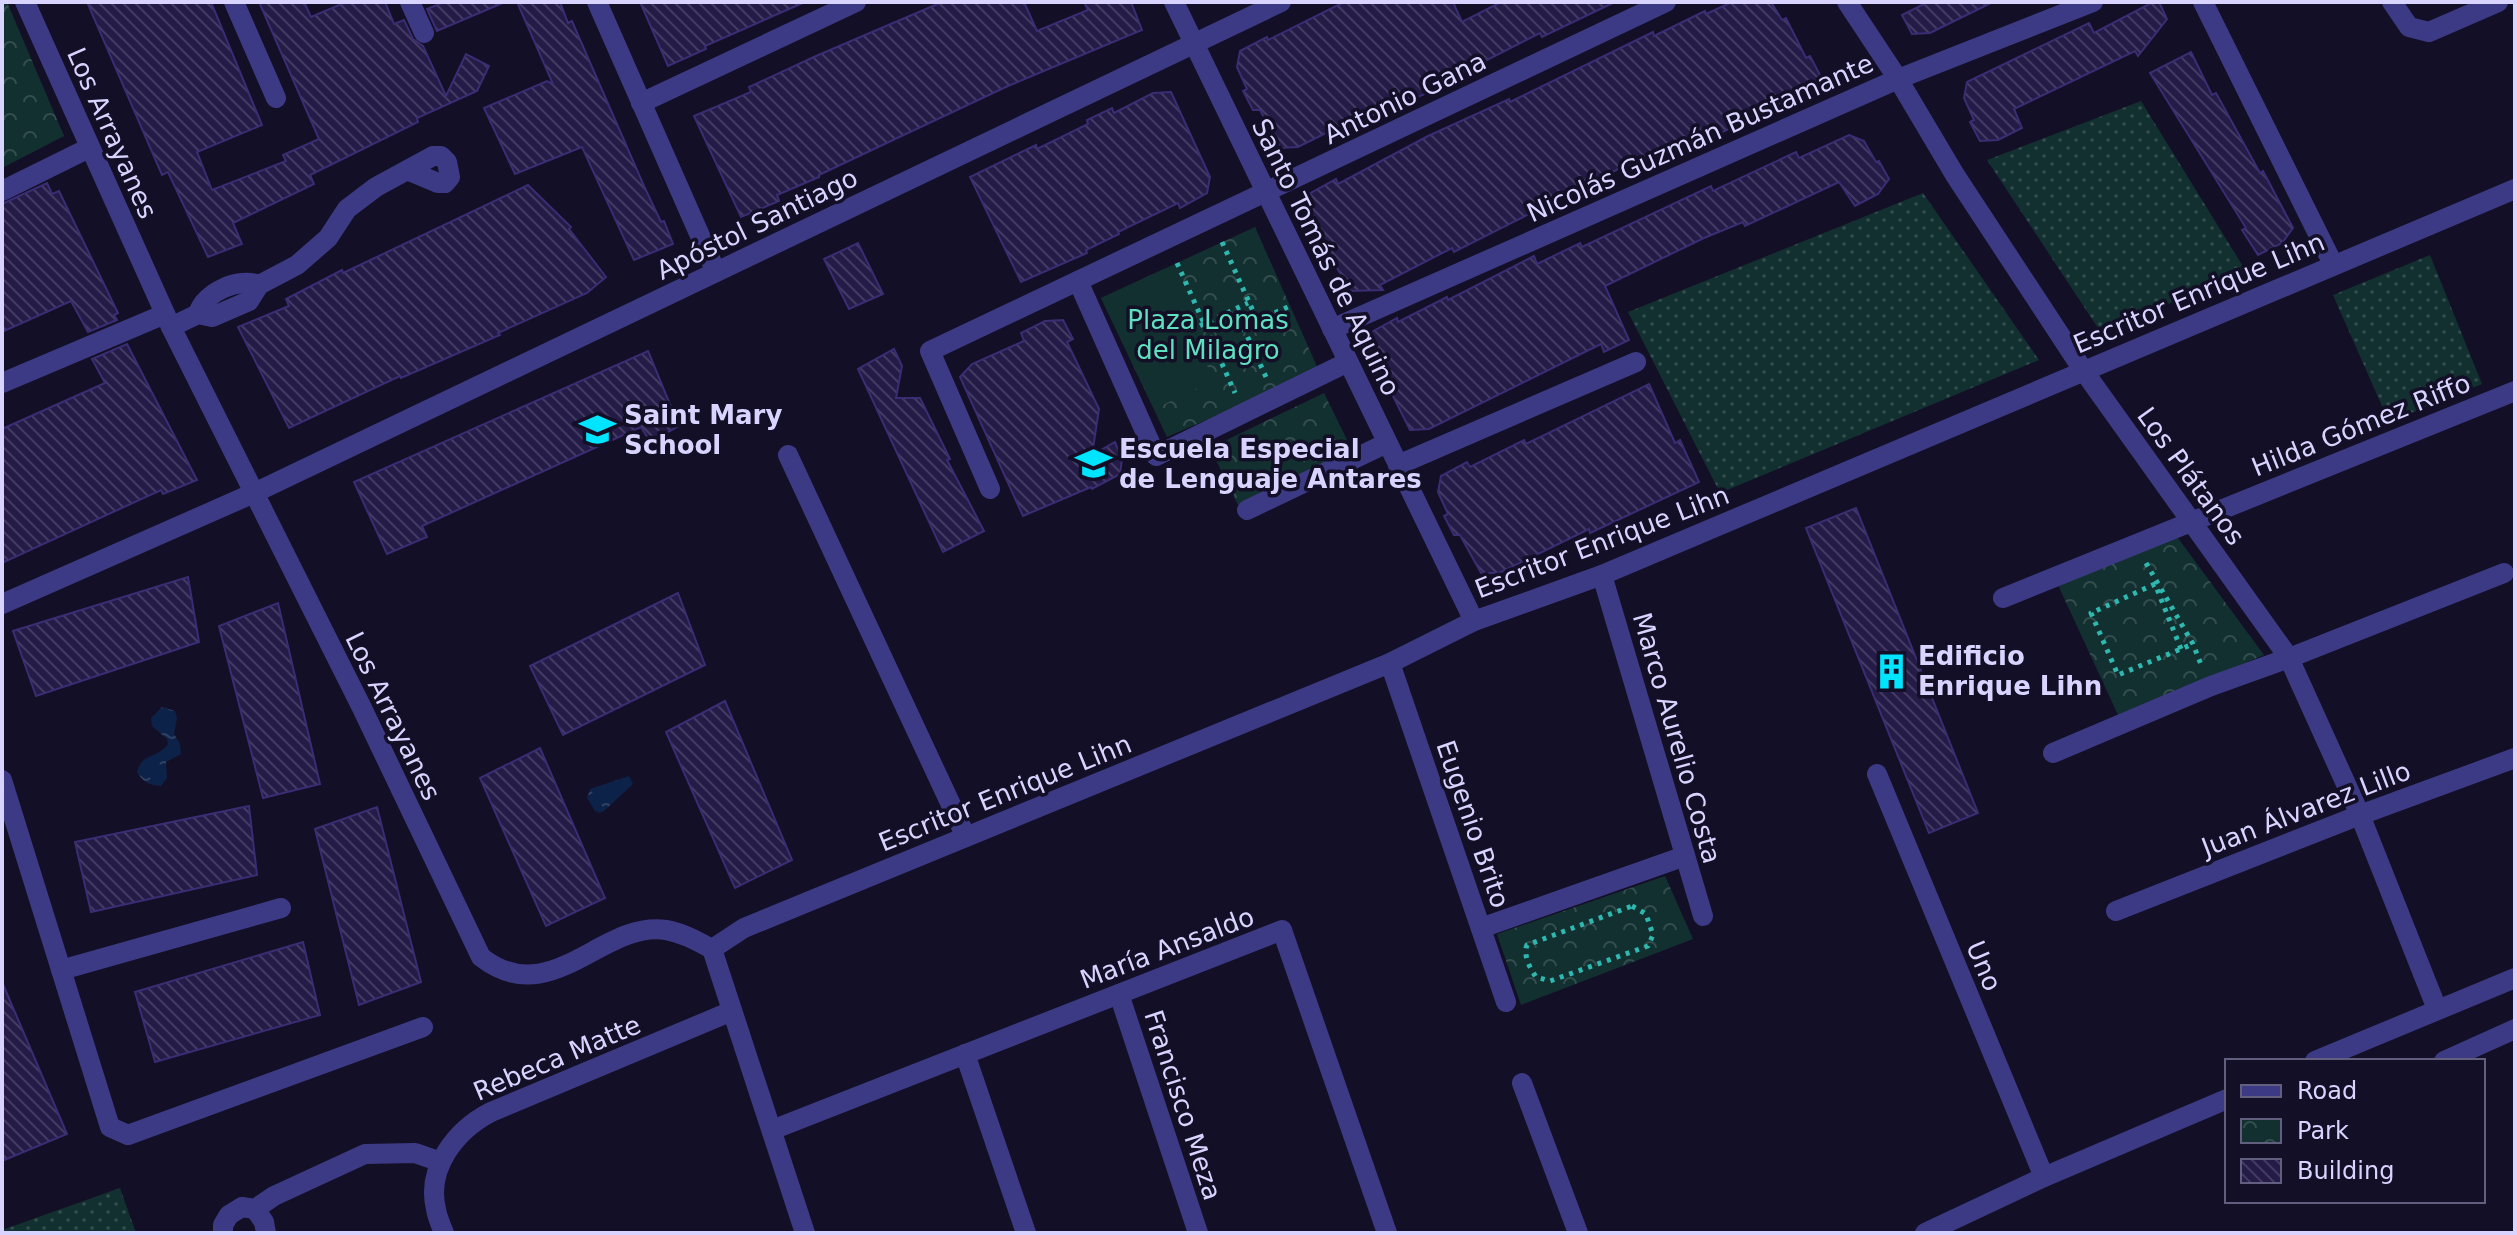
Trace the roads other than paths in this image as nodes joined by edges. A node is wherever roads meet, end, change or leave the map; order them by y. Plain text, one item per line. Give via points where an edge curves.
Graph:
1 (25, 2) edge
2 (234, 2) edge
3 (410, 2) edge
4 (597, 2) edge
5 (856, 2) edge
6 (1174, 2) edge
7 (1281, 2) edge
8 (1666, 2) edge
9 (1847, 2) edge
10 (2093, 2) edge
11 (2203, 2) edge
12 (2392, 2) edge
13 (2498, 2) edge
14 (424, 33) dead end
15 (1193, 44) junction
16 (1898, 79) junction
17 (276, 98) dead end
18 (641, 103) junction
19 (89, 148) junction
20 (407, 170) dead end
21 (2515, 189) edge
22 (2, 191) edge
23 (1266, 194) junction
24 (2333, 264) junction
25 (716, 272) junction
26 (1078, 281) junction
27 (168, 321) junction
28 (1332, 329) junction
29 (1348, 362) junction
30 (1636, 362) dead end
31 (2083, 370) junction
32 (2, 383) edge
33 (2515, 391) edge
34 (1387, 443) junction
35 (788, 455) dead end
36 (1398, 465) junction
37 (990, 489) dead end
38 (254, 493) junction
39 (1247, 510) dead end
40 (2192, 521) junction
41 (2504, 573) dead end
42 (1602, 575) junction
43 (2003, 598) dead end
44 (2, 604) edge
45 (1474, 621) junction
46 (2289, 658) junction
47 (1390, 663) junction
48 (2053, 753) dead end
49 (2515, 758) edge
50 (1877, 774) dead end
51 (2, 780) edge
52 (2360, 815) junction
53 (966, 837) junction
54 (1685, 856) junction
55 (281, 908) dead end
56 (2116, 911) dead end
57 (1703, 916) dead end
58 (1481, 928) junction
59 (712, 949) junction
60 (61, 970) junction
61 (2515, 978) edge
62 (1119, 994) junction
63 (1506, 1002) dead end
64 (2437, 1009) junction
65 (732, 1011) junction
66 (423, 1027) dead end
67 (2515, 1029) edge
68 (965, 1054) junction
69 (2320, 1059) edge
70 (2448, 1059) edge
71 (1522, 1083) dead end
72 (2225, 1100) edge
73 (772, 1130) junction
74 (441, 1162) junction
75 (2044, 1177) junction
76 (255, 1209) junction
77 (223, 1233) edge
78 (266, 1233) edge
79 (444, 1233) edge
80 (805, 1233) edge
81 (1026, 1233) edge
82 (1198, 1233) edge
83 (1387, 1233) edge
84 (1578, 1233) edge
85 (1925, 1233) edge

1 - 19 street, Los Arrayanes
2 - 17 street
3 - 14 street
4 - 18 street
5 - 18 street
6 - 15 street, Santo Tomás de Aquino
7 - 15 street, Apóstol Santiago
8 - 23 street, Antonio Gana
9 - 16 street, Los Plátanos
10 - 16 street, Nicolás Guzmán Bustamante
11 - 24 street
12 - 13 street via 2409,27 2429,32
15 - 23 street, Santo Tomás de Aquino
15 - 25 street, Apóstol Santiago
16 - 28 street, Nicolás Guzmán Bustamante
16 - 31 street, Los Plátanos
18 - 25 street
19 - 22 street
19 - 27 street, Los Arrayanes
20 - 27 street via 347,209 328,238 297,265 259,285 249,301 212,317 198,314
21 - 24 street, Escritor Enrique Lihn
23 - 26 street, Antonio Gana
23 - 28 street, Santo Tomás de Aquino
24 - 31 street, Escritor Enrique Lihn
25 - 38 street, Apóstol Santiago
26 - 29 street via 1156,456
26 - 37 street, Antonio Gana via 930,351
27 - 32 street
27 - 38 street, Los Arrayanes
28 - 29 street, Santo Tomás de Aquino
29 - 34 street, Santo Tomás de Aquino
30 - 36 street
31 - 40 street, Los Plátanos
31 - 42 street, Escritor Enrique Lihn
33 - 40 street, Hilda Gómez Riffo
34 - 36 street, Santo Tomás de Aquino
34 - 39 street
35 - 53 street
36 - 45 street, Santo Tomás de Aquino
38 - 44 street, Apóstol Santiago
38 - 59 street, Los Arrayanes via 481,957 496,969 546,974 639,931 664,930
40 - 43 street, Hilda Gómez Riffo
40 - 46 street, Los Plátanos
41 - 46 street
42 - 45 street, Escritor Enrique Lihn
42 - 54 street, Marco Aurelio Costa
45 - 47 street, Escritor Enrique Lihn
46 - 48 street
46 - 52 street, Los Plátanos
47 - 53 street, Escritor Enrique Lihn
47 - 58 street, Eugenio Brito
49 - 52 street, Juan Álvarez Lillo
50 - 75 street, Uno
51 - 60 street
52 - 56 street, Juan Álvarez Lillo
52 - 64 street, Los Plátanos
53 - 59 street, Escritor Enrique Lihn via 744,928
54 - 57 street, Marco Aurelio Costa
54 - 58 street
55 - 60 street
58 - 63 street, Eugenio Brito
59 - 65 street
60 - 66 street via 110,1127 128,1135
61 - 64 street
62 - 68 street, María Ansaldo
62 - 82 street, Francisco Meza
62 - 83 street, María Ansaldo via 1282,930
64 - 69 street
65 - 73 street
65 - 74 street, Rebeca Matte via 479,1119 457,1136
67 - 70 street
68 - 73 street, María Ansaldo
68 - 81 street
71 - 84 street
72 - 75 street
73 - 80 street
74 - 76 street via 415,1153 365,1154
74 - 79 street, Rebeca Matte via 435,1208
75 - 85 street
76 - 77 street via 242,1207 229,1215
76 - 78 street

